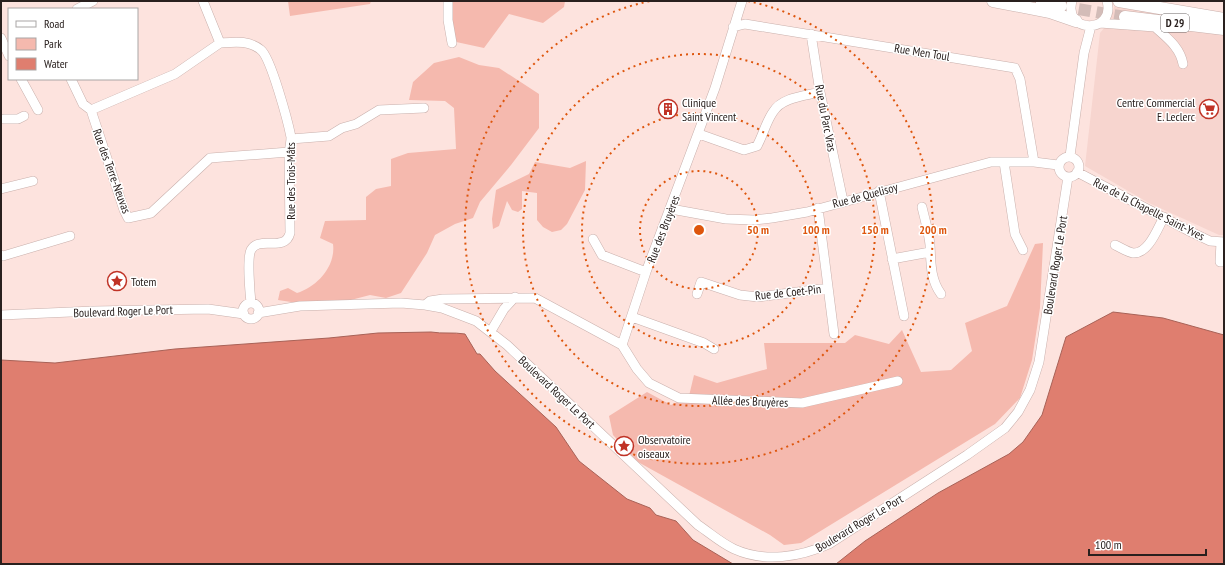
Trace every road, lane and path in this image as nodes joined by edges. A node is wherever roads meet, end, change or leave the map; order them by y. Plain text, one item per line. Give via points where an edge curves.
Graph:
1 (93, 1) edge
2 (203, 1) edge
3 (448, 1) edge
4 (742, 1) edge
5 (993, 1) edge
6 (1031, 1) edge
7 (1072, 1) edge
8 (1107, 1) edge
9 (1119, 1) edge
10 (1061, 3) tunnel mouth
11 (79, 6) edge
12 (1224, 19) edge
13 (1076, 20) junction
14 (1096, 25) junction
15 (1224, 25) edge
16 (733, 27) junction
17 (1155, 27) junction
18 (1224, 29) edge
19 (811, 34) junction
20 (1224, 34) edge
21 (1, 38) edge
22 (220, 43) junction
23 (452, 43) dead end
24 (8, 54) edge
25 (1183, 64) dead end
26 (22, 80) edge
27 (71, 80) edge
28 (820, 92) junction
29 (424, 108) dead end
30 (38, 110) dead end
31 (90, 110) junction
32 (24, 116) dead end
33 (2, 117) edge
34 (699, 134) junction
35 (291, 139) junction
36 (289, 152) junction
37 (1070, 156) junction
38 (1004, 162) junction
39 (1034, 162) junction
40 (1058, 165) junction
41 (1077, 172) junction
42 (1068, 177) junction
43 (33, 181) dead end
44 (1, 189) edge
45 (879, 191) junction
46 (843, 201) junction
47 (922, 207) dead end
48 (818, 208) junction
49 (671, 209) junction
50 (1164, 217) junction
51 (70, 236) dead end
52 (593, 239) dead end
53 (1223, 242) edge
54 (1115, 245) dead end
55 (1023, 250) dead end
56 (930, 252) junction
57 (1, 255) edge
58 (892, 259) junction
59 (1224, 262) edge
60 (646, 272) junction
61 (828, 288) junction
62 (697, 294) dead end
63 (940, 294) dead end
64 (515, 297) junction
65 (251, 303) junction
66 (425, 305) junction
67 (258, 313) junction
68 (244, 314) junction
69 (1, 315) edge
70 (904, 316) dead end
71 (632, 317) junction
72 (492, 332) junction
73 (834, 334) dead end
74 (622, 345) junction
75 (714, 349) dead end
76 (898, 381) dead end

1 - 11 street
2 - 22 street
3 - 23 street
4 - 16 street, Rue des Bruyères
5 - 13 main road
6 - 10 main road
7 - 13 street via 1071,10
8 - 14 street via 1107,14
9 - 12 main road
13 - 14 street via 1083,25
14 - 17 street
14 - 37 street via 1084,53
15 - 18 main road, D 29 via 1126,14
16 - 19 street, Rue Men Toul via 745,24
16 - 34 street, Rue des Bruyères
17 - 20 main road
17 - 25 street via 1178,49
19 - 28 street, Rue du Parc Vras
19 - 39 street, Rue Men Toul via 1015,68 1020,79
21 - 24 street
22 - 31 street via 175,74
22 - 35 street, Rue des Trois-Mâts via 244,42 263,51
26 - 30 street
27 - 31 street, Rue des Terre-Neuvas via 83,104
28 - 34 street via 779,104 772,112 757,146 752,148 744,150
28 - 46 street, Rue du Parc Vras
29 - 35 street via 379,110 329,136
31 - 36 street, Rue des Terre-Neuvas via 128,218 151,213 210,158
32 - 33 street via 18,119
34 - 49 street, Rue des Bruyères
35 - 36 street, Rue des Trois-Mâts
36 - 65 street, Rue des Trois-Mâts via 289,237 284,242 256,245 251,250
37 - 40 street via 1062,158
37 - 41 street via 1078,163
38 - 39 street, Rue de Quelisoy
38 - 45 street, Rue de Quelisoy via 969,166
38 - 55 street via 1015,234
39 - 40 street, Rue de Quelisoy
40 - 42 street via 1061,174
41 - 42 street
41 - 50 street, Rue de la Chapelle Saint-Yves
42 - 72 street, Boulevard Roger Le Port via 1040,362 1030,390 1018,412 1005,428 967,455 829,544 810,552 792,556 754,555 735,549 698,525
43 - 44 street
45 - 46 street, Rue de Quelisoy
45 - 58 street
46 - 48 street, Rue de Quelisoy
47 - 56 street
48 - 49 street, Rue de Quelisoy via 754,220 726,220
48 - 61 street
49 - 60 street, Rue des Bruyères
50 - 53 street, Rue de la Chapelle Saint-Yves via 1210,241
50 - 54 street via 1148,245 1139,251 1133,252
51 - 57 street
52 - 60 street via 602,255
53 - 59 street, Rue de la Chapelle Saint-Yves via 1220,262
56 - 58 street
56 - 63 street via 929,260
58 - 70 street
60 - 71 street, Rue des Bruyères
61 - 62 street, Rue de Coet-Pin via 758,297 740,295 701,282
61 - 73 street
64 - 66 street via 443,299 430,301
64 - 72 street via 504,309
64 - 74 street via 535,298
65 - 67 street via 257,306
65 - 68 street via 244,307
66 - 67 street, Boulevard Roger Le Port via 401,303 300,306
66 - 72 street, Boulevard Roger Le Port via 476,321
67 - 68 street via 250,318
68 - 69 street, Boulevard Roger Le Port via 208,309
71 - 74 street, Rue des Bruyères
71 - 75 street
74 - 76 street, Allée des Bruyères via 637,370 649,383 679,398 802,403

